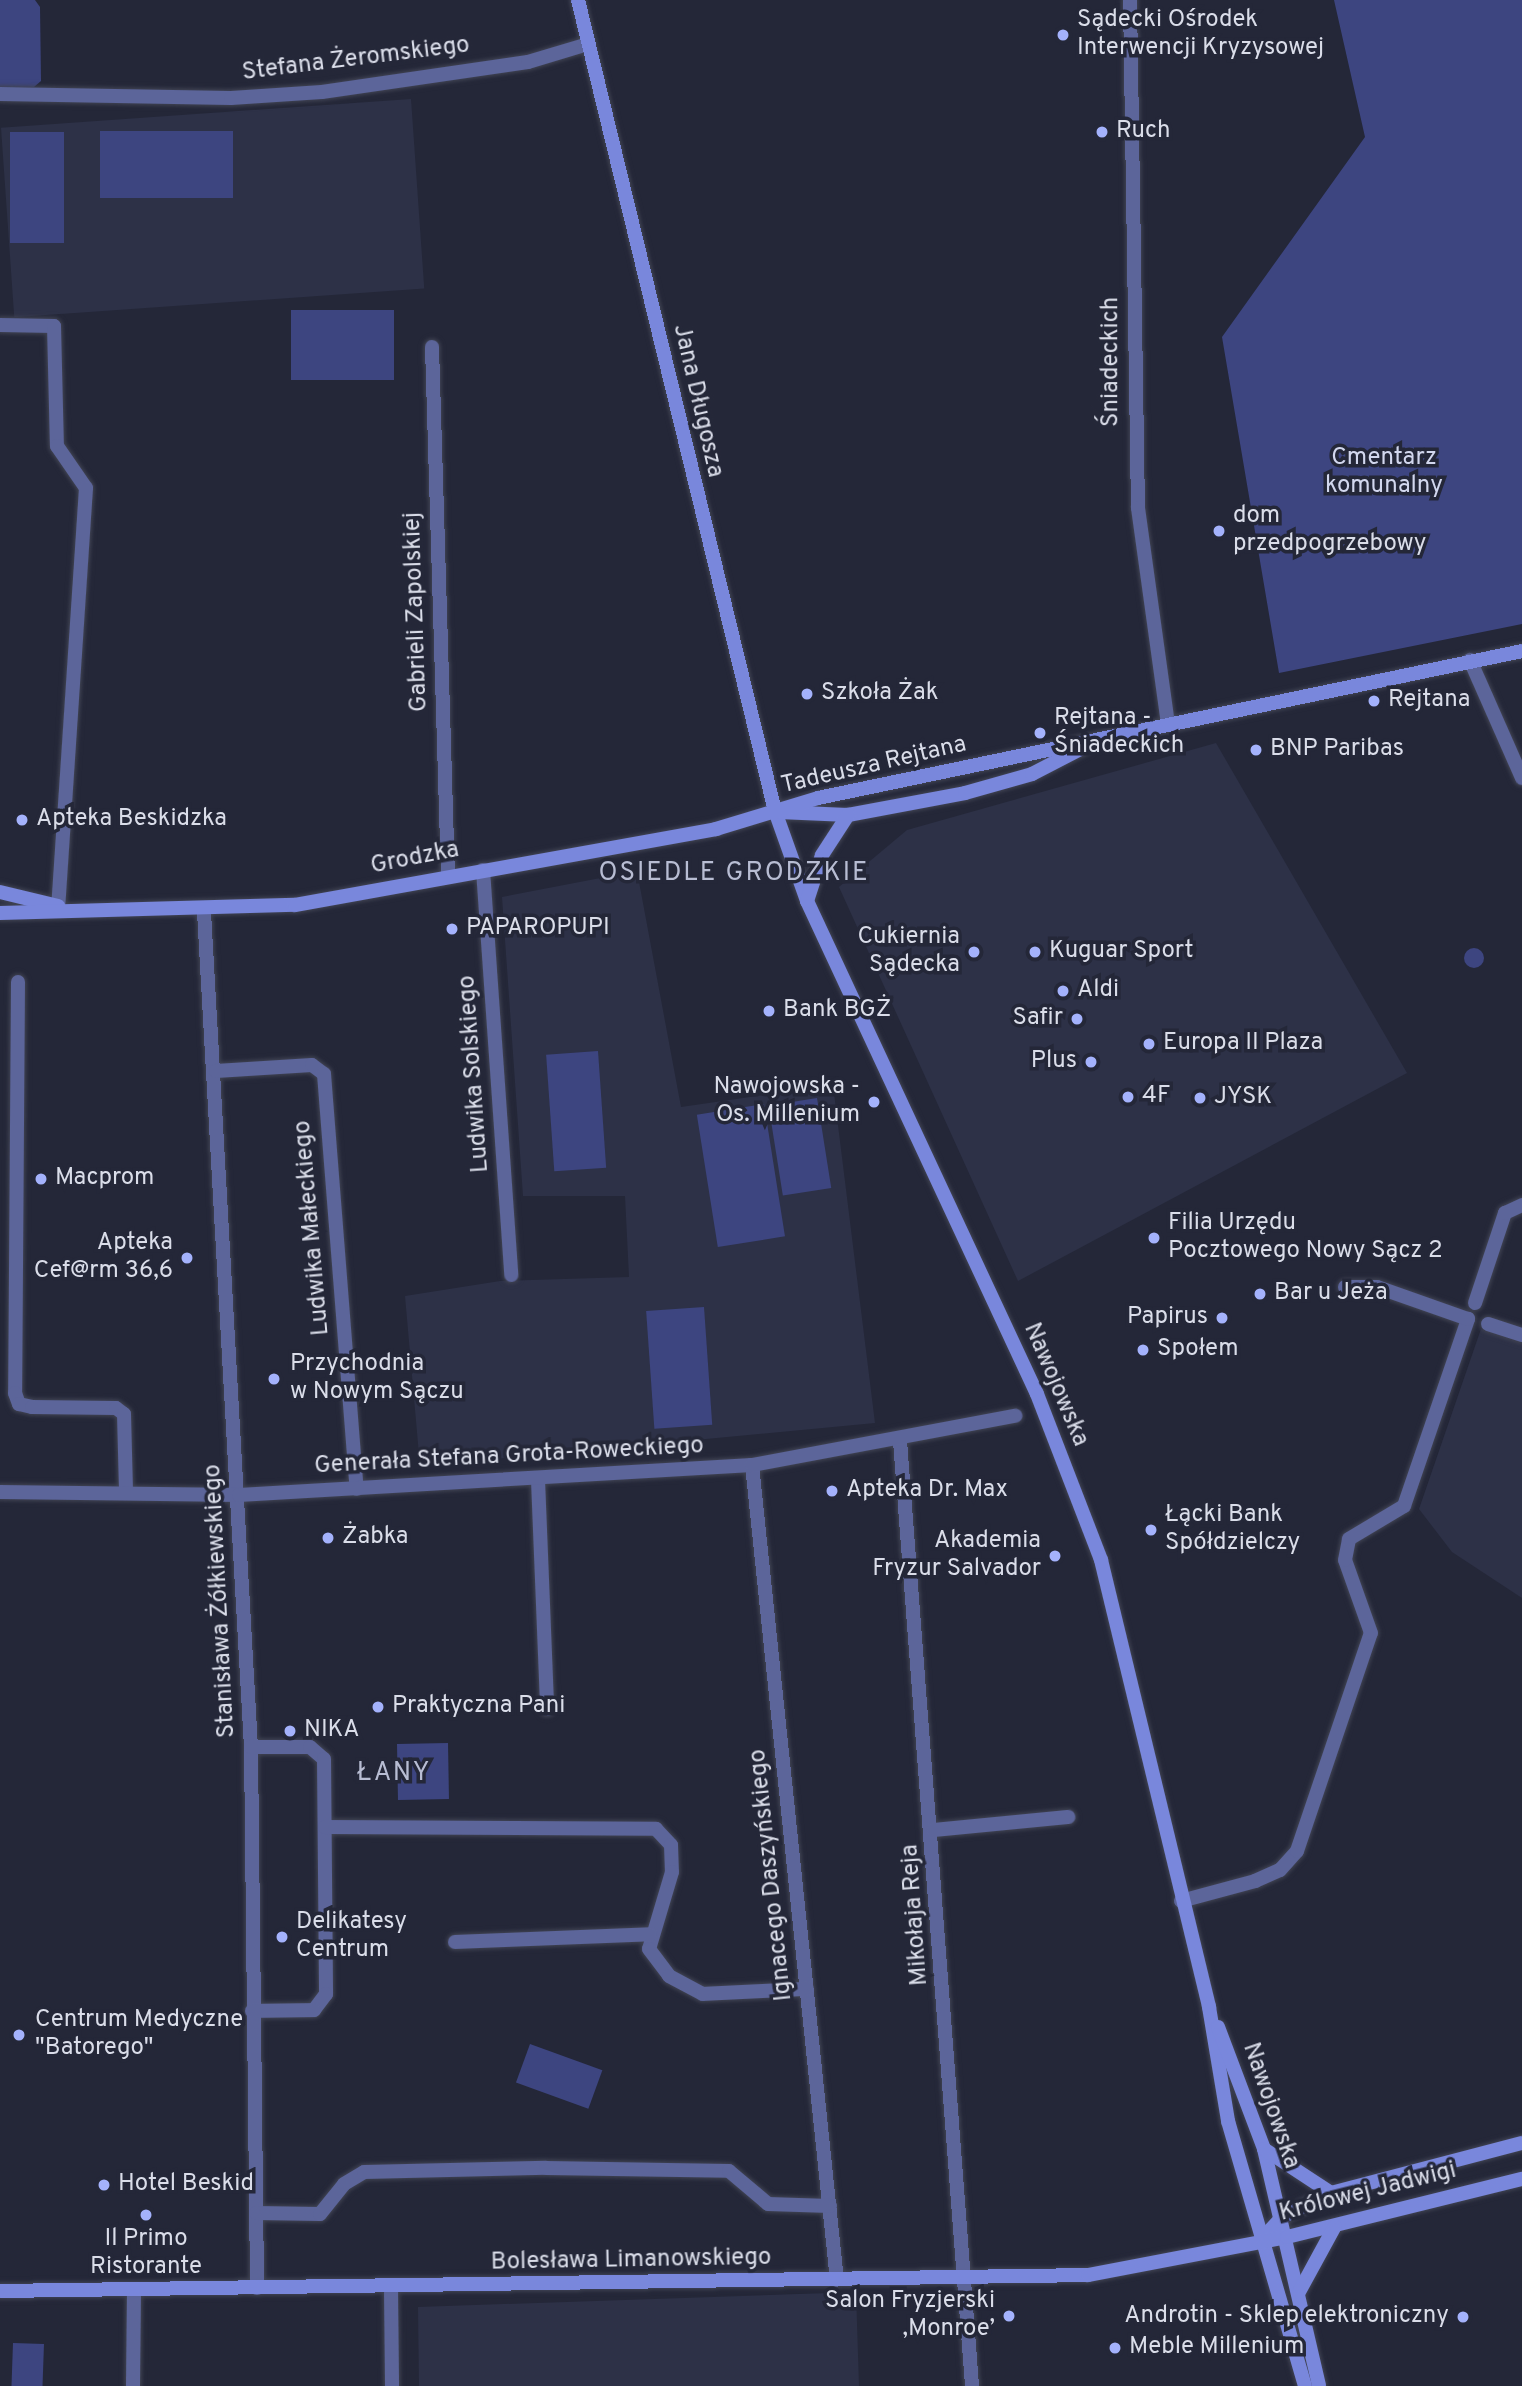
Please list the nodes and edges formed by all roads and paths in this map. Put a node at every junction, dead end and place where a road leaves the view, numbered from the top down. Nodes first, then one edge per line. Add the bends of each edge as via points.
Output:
1 (578, 0) edge
2 (1130, 0) edge
3 (588, 44) junction
4 (0, 94) edge
5 (0, 325) edge
6 (432, 347) dead end
7 (1522, 651) edge
8 (1470, 660) junction
9 (1168, 723) junction
10 (1103, 738) junction
11 (1522, 778) edge
12 (775, 811) junction
13 (848, 816) junction
14 (484, 870) junction
15 (448, 876) junction
16 (0, 892) edge
17 (807, 901) junction
18 (58, 906) junction
19 (204, 912) junction
20 (0, 913) edge
21 (18, 982) dead end
22 (216, 1071) junction
23 (1522, 1205) edge
24 (511, 1275) dead end
25 (1345, 1287) dead end
26 (1475, 1303) dead end
27 (1488, 1324) dead end
28 (1522, 1335) edge
29 (1015, 1416) dead end
30 (900, 1441) junction
31 (752, 1465) junction
32 (538, 1480) junction
33 (357, 1489) junction
34 (0, 1492) edge
35 (126, 1492) junction
36 (239, 1495) junction
37 (547, 1709) dead end
38 (251, 1747) junction
39 (1068, 1817) dead end
40 (325, 1827) junction
41 (933, 1830) junction
42 (1181, 1901) junction
43 (650, 1934) junction
44 (455, 1942) dead end
45 (807, 1989) junction
46 (1209, 2007) junction
47 (252, 2011) junction
48 (1522, 2143) edge
49 (1264, 2149) junction
50 (1522, 2179) edge
51 (1331, 2193) junction
52 (830, 2206) junction
53 (256, 2213) junction
54 (1282, 2217) junction
55 (1335, 2226) junction
56 (1287, 2237) junction
57 (1259, 2242) junction
58 (837, 2280) junction
59 (962, 2280) junction
60 (257, 2288) junction
61 (391, 2288) junction
62 (134, 2289) junction
63 (1299, 2292) junction
64 (2, 2293) edge
65 (134, 2386) edge
66 (393, 2386) edge
67 (972, 2386) edge
68 (1305, 2386) edge
69 (1319, 2386) edge

1 - 3 street, Jana Długosza
2 - 9 street, Śniadeckich via 1138,509
3 - 4 street, Stefana Żeromskiego via 528,62 322,92 231,98
3 - 12 street, Jana Długosza
5 - 18 street via 54,326 57,446 86,488
6 - 15 street, Gabrieli Zapolskiej
7 - 8 street, Tadeusza Rejtana
8 - 9 street, Tadeusza Rejtana
8 - 11 street
9 - 10 street, Tadeusza Rejtana
10 - 12 street, Tadeusza Rejtana
10 - 13 street, Tadeusza Rejtana via 1032,774
12 - 13 street, Tadeusza Rejtana
12 - 14 street, Grodzka via 716,829
12 - 17 street, Nawojowska
13 - 17 street via 822,855
14 - 15 street, Grodzka
14 - 24 street, Ludwika Solskiego
15 - 19 street, Grodzka via 295,905
16 - 18 street, Grodzka
17 - 42 street, Nawojowska via 1037,1394 1101,1560
18 - 19 street, Grodzka
18 - 20 street, Grodzka via 38,915
19 - 22 street, Stanisława Żółkiewskiego
21 - 35 street via 15,1393 19,1404 32,1407 116,1408 124,1414
22 - 33 street, Ludwika Małeckiego via 312,1065 324,1074
22 - 36 street, Stanisława Żółkiewskiego
23 - 26 street via 1505,1213
25 - 42 street via 1377,1287 1468,1319 1404,1506 1349,1539 1345,1560 1371,1633 1297,1851 1280,1870 1255,1881
27 - 28 street
29 - 30 street, Generała Stefana Grota-Roweckiego
30 - 31 street, Generała Stefana Grota-Roweckiego
30 - 41 street, Mikołaja Reja
31 - 32 street, Generała Stefana Grota-Roweckiego
31 - 45 street, Ignacego Daszyńskiego
32 - 33 street, Generała Stefana Grota-Roweckiego
32 - 37 street
33 - 36 street, Generała Stefana Grota-Roweckiego
34 - 35 street, Generała Stefana Grota-Roweckiego
35 - 36 street, Generała Stefana Grota-Roweckiego
36 - 38 street, Stanisława Żółkiewskiego
38 - 40 street via 310,1747 324,1759
38 - 47 street, Stanisława Żółkiewskiego
39 - 41 street
40 - 43 street via 656,1829 671,1844 672,1872 668,1900
40 - 47 street via 326,1994 314,2010
41 - 59 street, Mikołaja Reja
42 - 46 street, Nawojowska
43 - 44 street
43 - 45 street via 649,1949 685,1989
45 - 52 street, Ignacego Daszyńskiego
46 - 49 street, Nawojowska
46 - 57 street, Nawojowska
47 - 53 street, Stanisława Żółkiewskiego
48 - 51 street, Królowej Jadwigi
49 - 51 street
49 - 54 street, Nawojowska
50 - 55 street, Królowej Jadwigi
51 - 54 street, Królowej Jadwigi
52 - 53 street via 768,2204 729,2171 532,2168 364,2172 344,2184 320,2214
52 - 58 street, Ignacego Daszyńskiego
53 - 60 street, Stanisława Żółkiewskiego
54 - 56 street, Nawojowska
54 - 57 street, Królowej Jadwigi
55 - 56 street, Królowej Jadwigi
55 - 63 street
56 - 57 street, Królowej Jadwigi
56 - 63 street, Nawojowska
57 - 59 street, Bolesława Limanowskiego via 1088,2275
57 - 68 street, Nawojowska
58 - 59 street, Bolesława Limanowskiego
58 - 61 street, Bolesława Limanowskiego
59 - 67 street, Mikołaja Reja
60 - 61 street, Bolesława Limanowskiego
60 - 62 street, Bolesława Limanowskiego
61 - 66 street
62 - 64 street, Bolesława Limanowskiego
62 - 65 street
63 - 69 street, Nawojowska

